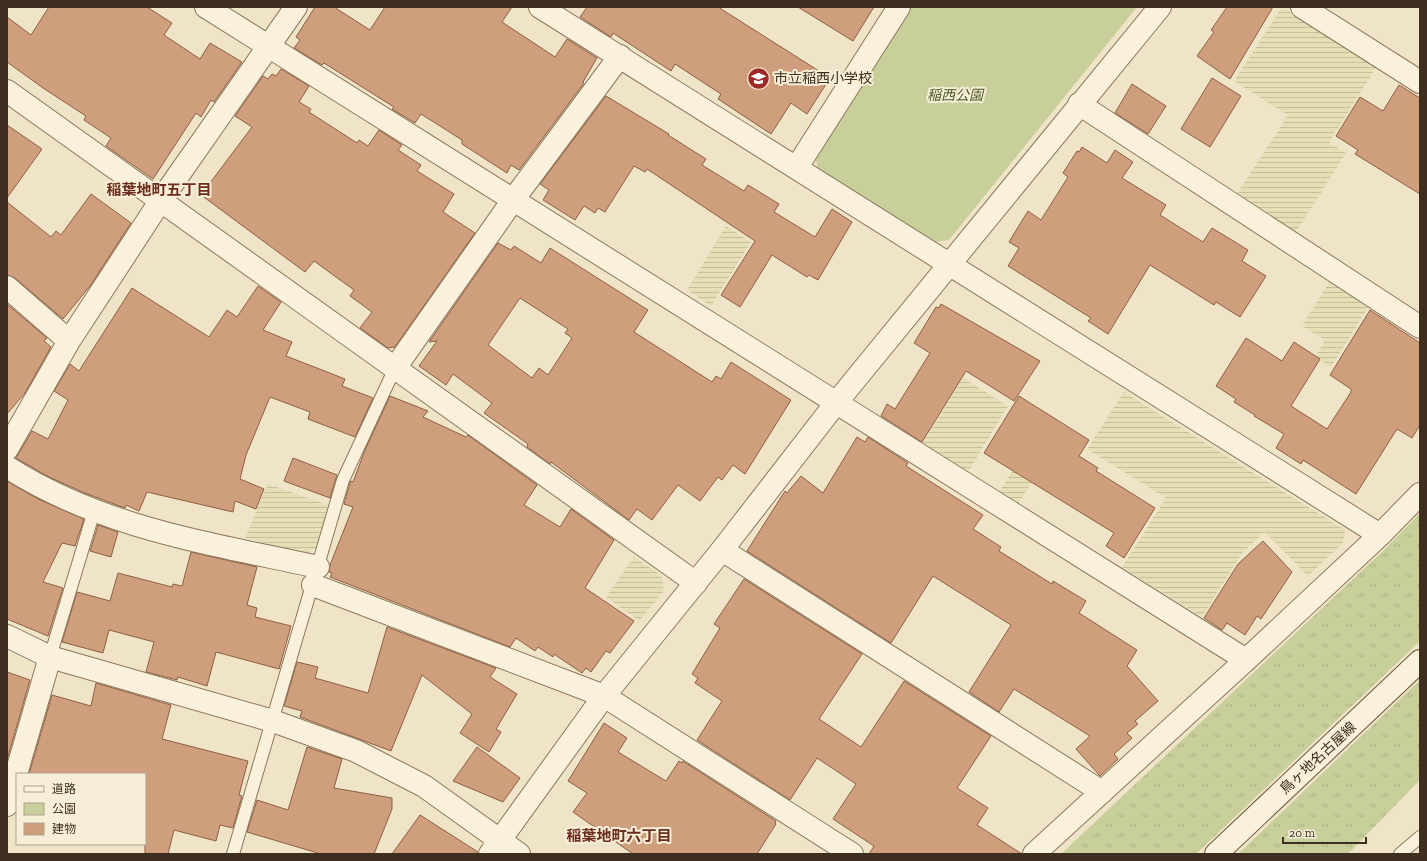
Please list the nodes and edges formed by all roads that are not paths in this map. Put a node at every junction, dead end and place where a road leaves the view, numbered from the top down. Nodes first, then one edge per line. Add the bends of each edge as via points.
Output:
1 (206, 7) edge
2 (296, 7) edge
3 (540, 7) edge
4 (899, 7) edge
5 (1160, 7) edge
6 (1302, 7) edge
7 (268, 46) junction
8 (620, 56) junction
9 (1420, 82) edge
10 (7, 91) edge
11 (1079, 104) junction
12 (797, 167) junction
13 (162, 200) junction
14 (513, 200) junction
15 (950, 263) junction
16 (7, 287) edge
17 (1420, 327) edge
18 (69, 341) junction
19 (396, 368) junction
20 (836, 403) junction
21 (7, 449) edge
22 (7, 467) edge
23 (1420, 494) edge
24 (94, 511) junction
25 (1380, 535) junction
26 (722, 550) junction
27 (315, 576) junction
28 (696, 583) junction
29 (7, 636) edge
30 (50, 657) junction
31 (1246, 660) junction
32 (1420, 661) edge
33 (604, 696) junction
34 (273, 721) junction
35 (16, 773) edge
36 (16, 774) edge
37 (1102, 792) junction
38 (7, 805) edge
39 (1420, 837) edge
40 (495, 847) edge
41 (233, 854) edge
42 (520, 854) edge
43 (852, 854) edge
44 (1034, 854) edge
45 (1216, 854) edge
46 (1400, 854) edge

1 - 7 street
2 - 7 street
3 - 8 street
4 - 12 street
5 - 11 street
6 - 9 street
7 - 13 street
7 - 14 street
8 - 12 street
8 - 14 street
10 - 13 street
11 - 15 street
11 - 17 street
12 - 15 street
13 - 18 street
13 - 19 street
14 - 19 street
14 - 20 street
15 - 20 street
15 - 25 street
16 - 18 street
18 - 21 street
19 - 27 lane via 343,480
19 - 28 street
20 - 26 street
20 - 31 street
22 - 24 street via 37,486
23 - 25 street
24 - 27 street via 149,530
24 - 30 lane
25 - 31 street
26 - 28 street
26 - 37 street
27 - 33 street
27 - 34 lane
28 - 33 street
29 - 30 street
30 - 34 street
30 - 35 street
31 - 37 street
32 - 45 street, 鳥ヶ地名古屋線
33 - 40 street
33 - 43 street
34 - 40 street via 356,751 424,786
34 - 41 lane
36 - 38 street
37 - 44 street
39 - 46 lane
40 - 42 street

